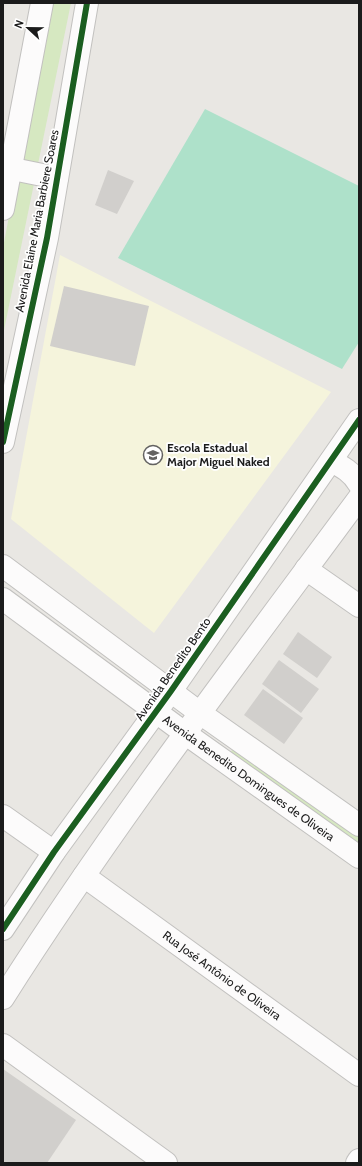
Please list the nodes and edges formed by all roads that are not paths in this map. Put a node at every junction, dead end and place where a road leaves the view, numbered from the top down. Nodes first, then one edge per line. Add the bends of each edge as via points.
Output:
1 (42, 3) edge
2 (87, 3) edge
3 (12, 116) edge
4 (6, 168) edge
5 (57, 178) junction
6 (3, 208) edge
7 (356, 431) edge
8 (3, 442) edge
9 (331, 461) junction
10 (359, 484) edge
11 (359, 498) edge
12 (3, 566) edge
13 (306, 569) junction
14 (3, 599) edge
15 (359, 606) edge
16 (171, 691) junction
17 (156, 711) junction
18 (200, 713) junction
19 (186, 734) junction
20 (3, 816) edge
21 (359, 825) edge
22 (54, 852) junction
23 (359, 857) edge
24 (84, 876) junction
25 (3, 929) edge
26 (11, 968) edge
27 (3, 998) edge
28 (3, 1045) edge
29 (359, 1075) edge
30 (359, 1160) edge
31 (166, 1163) edge
32 (357, 1163) edge

1 - 3 street
2 - 5 street, Avenida Elaine Maria Barbiere Soares
3 - 4 street
4 - 5 street
4 - 6 street
5 - 8 street, Avenida Elaine Maria Barbiere Soares via 47,238
7 - 9 street, Avenida Benedito Bento
9 - 10 street via 354,475
9 - 16 street, Avenida Benedito Bento
11 - 13 street
12 - 16 street, Avenida Benedito Domingues de Oliveira
13 - 15 street
13 - 18 street
14 - 17 street, Avenida Benedito Domingues de Oliveira
16 - 17 street, Avenida Benedito Bento
16 - 18 street, Avenida Benedito Domingues de Oliveira
17 - 19 street, Avenida Benedito Domingues de Oliveira
17 - 22 street, Avenida Benedito Bento
18 - 19 street
18 - 21 street, Avenida Benedito Domingues de Oliveira
19 - 23 street, Avenida Benedito Domingues de Oliveira
19 - 24 street
20 - 22 street
22 - 25 street, Avenida Benedito Bento
24 - 26 street
24 - 29 street, Rua José Antônio de Oliveira
26 - 27 street
28 - 31 street
30 - 32 street

